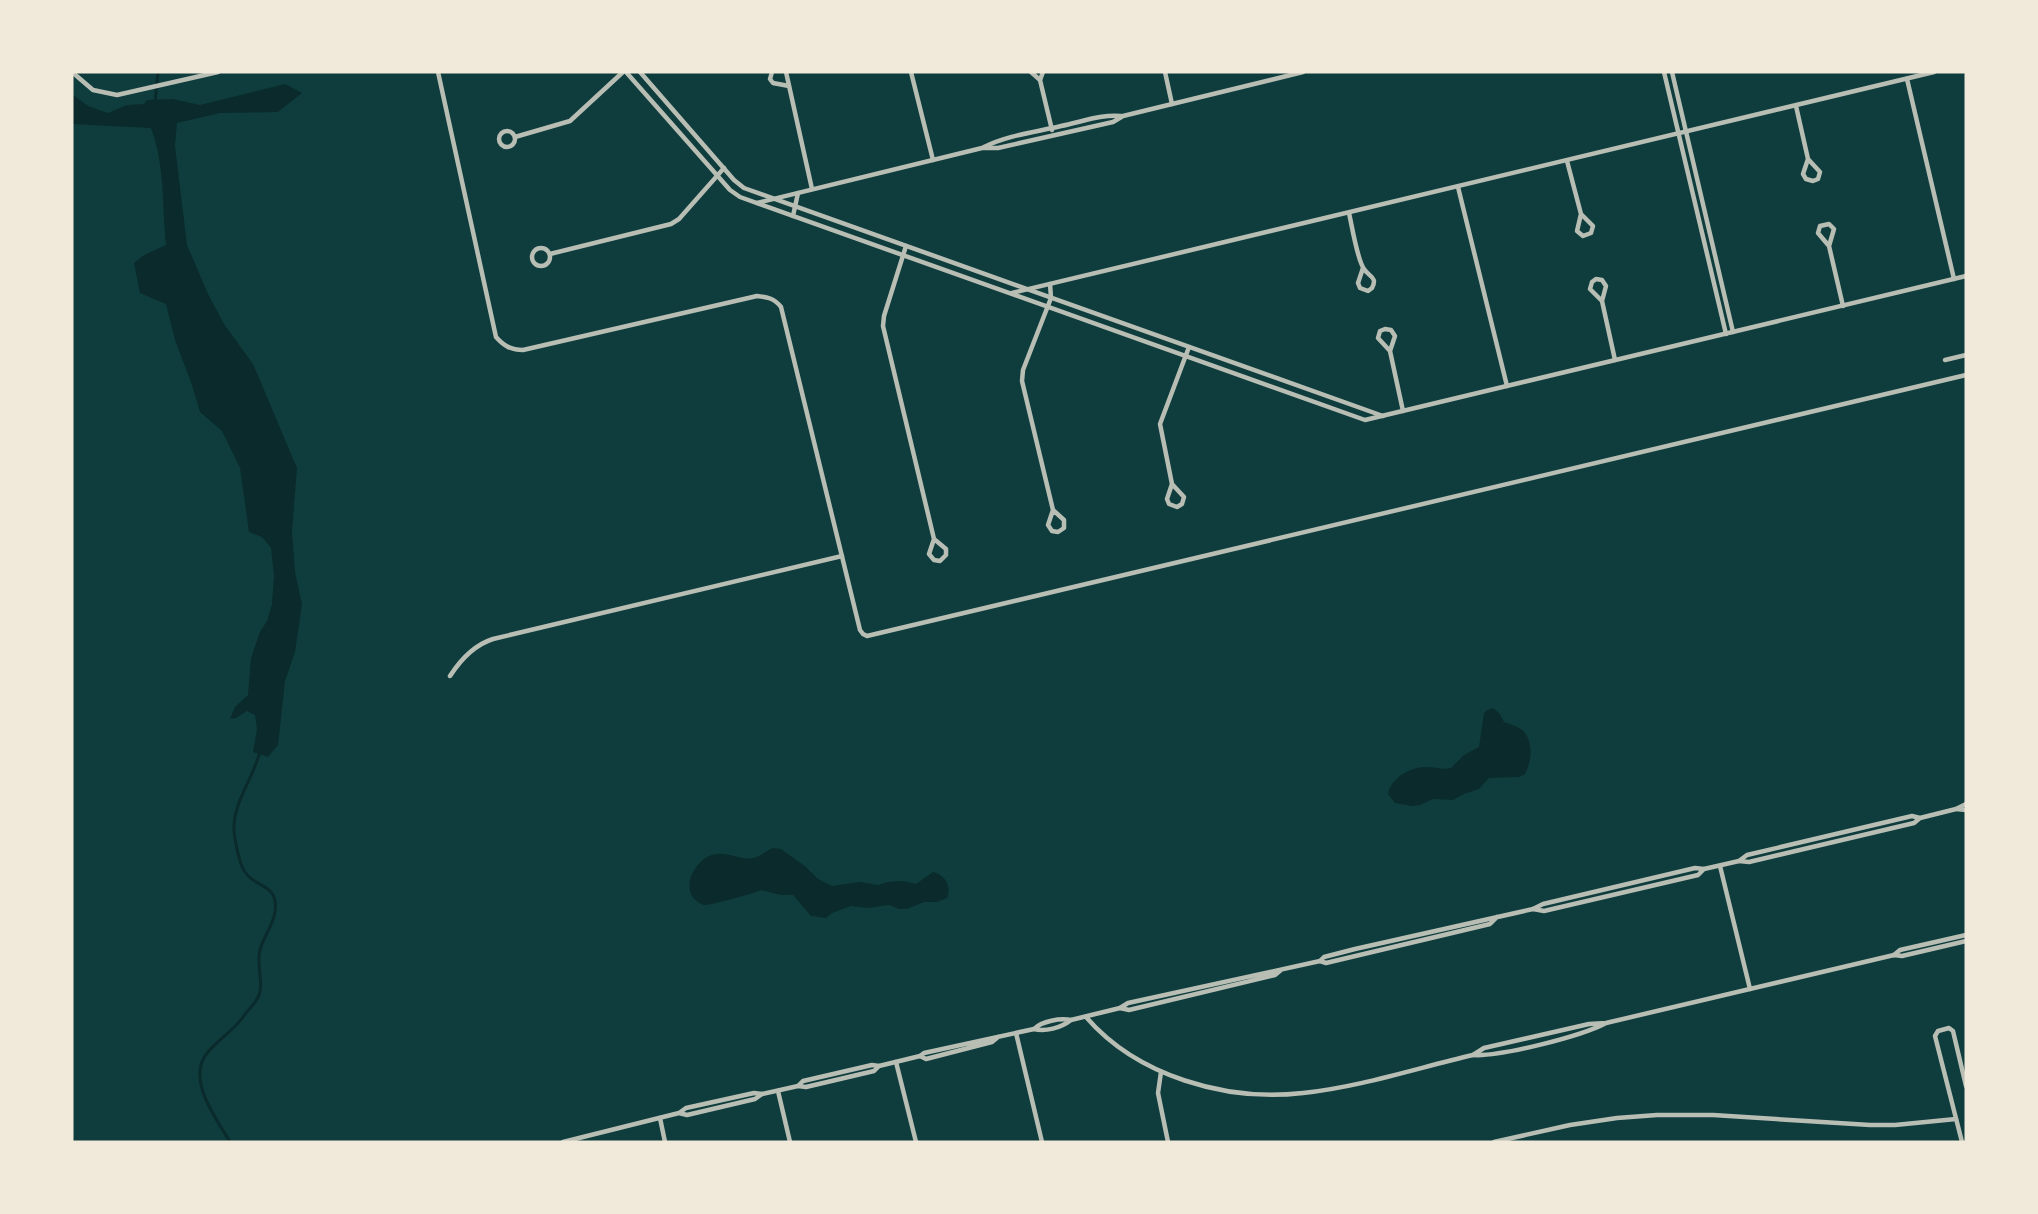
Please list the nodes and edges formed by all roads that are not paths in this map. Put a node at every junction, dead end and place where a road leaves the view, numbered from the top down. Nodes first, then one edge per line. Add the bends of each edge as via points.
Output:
1 (72, 72) edge
2 (218, 72) edge
3 (438, 72) edge
4 (624, 72) edge
5 (640, 72) edge
6 (772, 72) edge
7 (786, 72) edge
8 (912, 72) edge
9 (1031, 72) edge
10 (1043, 72) edge
11 (1165, 72) edge
12 (1303, 72) edge
13 (1664, 72) edge
14 (1672, 72) edge
15 (1934, 72) edge
16 (1906, 79) junction
17 (1040, 80) junction
18 (789, 86) junction
19 (1172, 104) junction
20 (1796, 106) junction
21 (1123, 116) junction
22 (1052, 128) junction
23 (1686, 133) junction
24 (1053, 135) junction
25 (1679, 135) junction
26 (515, 137) dead end
27 (982, 148) junction
28 (1808, 159) junction
29 (933, 160) junction
30 (1567, 160) junction
31 (724, 168) junction
32 (717, 175) junction
33 (1458, 187) junction
34 (812, 189) junction
35 (798, 193) junction
36 (774, 199) junction
37 (757, 203) junction
38 (796, 206) junction
39 (1349, 213) junction
40 (1581, 214) junction
41 (793, 216) junction
42 (839, 222) junction
43 (836, 231) junction
44 (906, 246) junction
45 (1830, 246) junction
46 (550, 254) dead end
47 (903, 255) junction
48 (1363, 268) junction
49 (1966, 276) edge
50 (1954, 279) junction
51 (1050, 284) junction
52 (1028, 289) junction
53 (1010, 293) junction
54 (1051, 298) junction
55 (1602, 301) junction
56 (1844, 306) junction
57 (1047, 307) junction
58 (1733, 332) junction
59 (1726, 334) junction
60 (1189, 347) junction
61 (1390, 351) junction
62 (1966, 355) edge
63 (1185, 356) junction
64 (1615, 360) junction
65 (1945, 360) dead end
66 (1966, 375) edge
67 (1507, 386) junction
68 (1403, 411) junction
69 (1383, 416) junction
70 (1172, 484) junction
71 (1053, 510) junction
72 (934, 539) junction
73 (842, 556) junction
74 (450, 676) dead end
75 (1966, 804) edge
76 (1956, 809) junction
77 (1966, 810) edge
78 (1720, 866) junction
79 (1704, 869) junction
80 (1621, 886) junction
81 (1623, 893) junction
82 (1533, 909) junction
83 (1497, 917) junction
84 (1966, 935) edge
85 (1955, 941) junction
86 (1966, 941) edge
87 (1386, 942) junction
88 (1388, 948) junction
89 (1320, 961) junction
90 (1750, 989) junction
91 (1086, 1017) junction
92 (1606, 1023) junction
93 (1016, 1032) junction
94 (1530, 1038) junction
95 (1532, 1045) junction
96 (1473, 1055) junction
97 (896, 1062) junction
98 (1161, 1072) junction
99 (1966, 1083) edge
100 (778, 1091) junction
101 (660, 1118) junction
102 (1956, 1119) junction
103 (563, 1142) edge
104 (665, 1142) edge
105 (790, 1142) edge
106 (916, 1142) edge
107 (1042, 1142) edge
108 (1168, 1142) edge
109 (1494, 1142) edge
110 (1962, 1142) edge

1 - 2 street via 86,86 117,95
3 - 73 street via 496,337 508,348 524,350 757,296 771,298 781,307
4 - 26 street via 570,121
4 - 32 street
5 - 31 street
6 - 18 street via 773,83
7 - 18 street
8 - 29 street
9 - 17 street
10 - 17 street
11 - 19 street
12 - 19 street
13 - 25 street
14 - 23 street
15 - 16 street
16 - 20 street
16 - 50 street
17 - 22 street
18 - 34 street
19 - 21 street
20 - 23 street
20 - 28 street
21 - 22 street
21 - 24 street via 1113,122
22 - 24 street
22 - 27 street
23 - 25 street
23 - 58 street
24 - 27 street
25 - 30 street
25 - 59 street
27 - 29 street
28 - 28 street via 1803,174 1813,182 1820,172
29 - 34 street
30 - 33 street
30 - 40 street
31 - 32 street
31 - 36 street via 744,188
32 - 37 street via 735,194
32 - 46 street via 671,224
33 - 39 street
33 - 67 street
34 - 35 street
35 - 36 street
35 - 38 street
36 - 37 street
36 - 38 street
37 - 41 street
38 - 41 street
38 - 42 street
39 - 48 street
39 - 51 street
40 - 40 street via 1577,229 1587,236 1593,226
41 - 43 street
42 - 43 street
42 - 44 street
43 - 47 street
44 - 47 street
44 - 52 street
45 - 45 street via 1834,229 1825,224 1818,234
45 - 56 street
47 - 53 street
47 - 72 street via 883,326
48 - 48 street via 1358,283 1368,291 1374,281
49 - 50 street
50 - 56 street
51 - 52 street
51 - 54 street
52 - 53 street
52 - 54 street
53 - 57 street
54 - 57 street
54 - 60 street
55 - 55 street via 1606,286 1596,279 1590,289
55 - 64 street
56 - 58 street
57 - 63 street
57 - 71 street via 1022,381
58 - 59 street
59 - 64 street
60 - 63 street
60 - 69 street
61 - 61 street via 1395,336 1385,328 1378,338
61 - 68 street
62 - 65 street
63 - 69 street via 1365,420
63 - 70 street via 1160,424
64 - 67 street
66 - 73 street via 874,636 860,630
67 - 68 street
68 - 69 street
70 - 70 street via 1167,499 1177,507 1184,497
71 - 71 street via 1049,527 1058,532 1064,528 1064,520
72 - 72 street via 929,554 938,561 946,551
73 - 74 street via 484,642 471,650
75 - 76 street
76 - 77 street
76 - 78 street via 1747,855
78 - 79 street
78 - 90 street
79 - 80 street
79 - 81 street via 1698,875
80 - 81 street
80 - 82 street
81 - 82 street via 1544,911
82 - 83 street
83 - 87 street
83 - 88 street via 1490,924
84 - 85 street
85 - 86 street
85 - 90 street
87 - 88 street
87 - 89 street
88 - 89 street via 1326,963
89 - 91 street via 1129,1010 1120,1008
90 - 92 street
91 - 93 street
91 - 98 street via 1111,1042
92 - 94 street
92 - 95 street via 1591,1031
93 - 97 street
93 - 107 street
94 - 95 street
94 - 96 street via 1484,1048
95 - 96 street via 1487,1056
96 - 98 street via 1301,1094 1229,1091
97 - 100 street via 803,1081
97 - 106 street
98 - 108 street via 1158,1093
99 - 102 street via 1953,1032 1948,1028 1938,1031 1935,1036
100 - 101 street via 687,1115
100 - 105 street
101 - 103 street
101 - 104 street
102 - 109 street via 1878,1125 1666,1115 1570,1125
102 - 110 street

